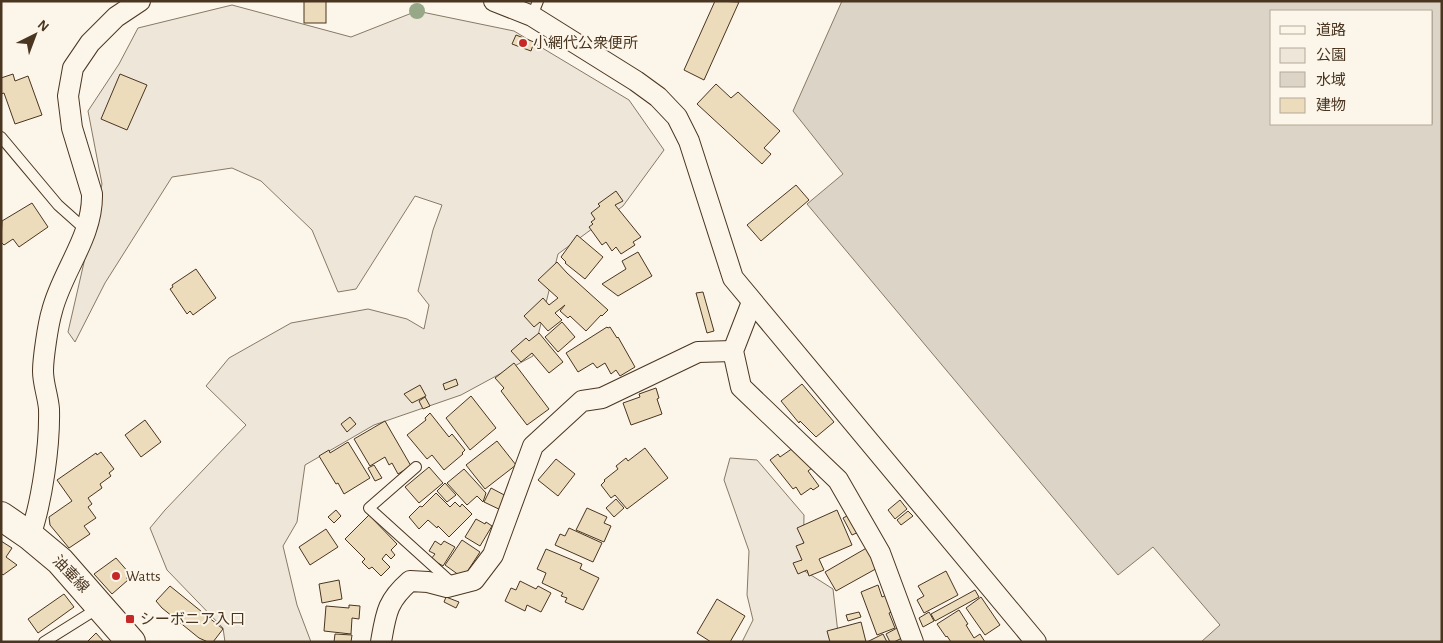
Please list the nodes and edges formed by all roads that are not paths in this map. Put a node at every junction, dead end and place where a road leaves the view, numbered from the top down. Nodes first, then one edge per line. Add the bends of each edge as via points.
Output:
1 (140, 1) edge
2 (504, 3) edge
3 (535, 9) edge
4 (1, 137) edge
5 (86, 230) junction
6 (752, 302) junction
7 (733, 351) junction
8 (416, 466) dead end
9 (1, 516) edge
10 (30, 536) junction
11 (454, 585) junction
12 (101, 606) junction
13 (1034, 641) edge
14 (44, 642) edge
15 (131, 642) edge
16 (381, 642) edge
17 (913, 642) edge

1 - 5 street via 116,18 73,68 68,96 72,128 92,194
2 - 3 street
3 - 6 street via 658,97 677,117 689,141 733,278
4 - 5 lane via 58,205
5 - 10 street via 52,311 43,371 49,409 46,452 37,517
6 - 7 street
6 - 13 street
7 - 11 street via 698,352 602,398 582,401 533,446 493,555 474,580
7 - 17 street via 741,387 838,480 880,554
8 - 11 lane via 369,508
9 - 10 main road, 油壷線
10 - 12 main road, 油壷線 via 60,561
11 - 16 street via 447,587 410,581 398,592 386,613
12 - 14 lane
12 - 15 main road, 油壷線

